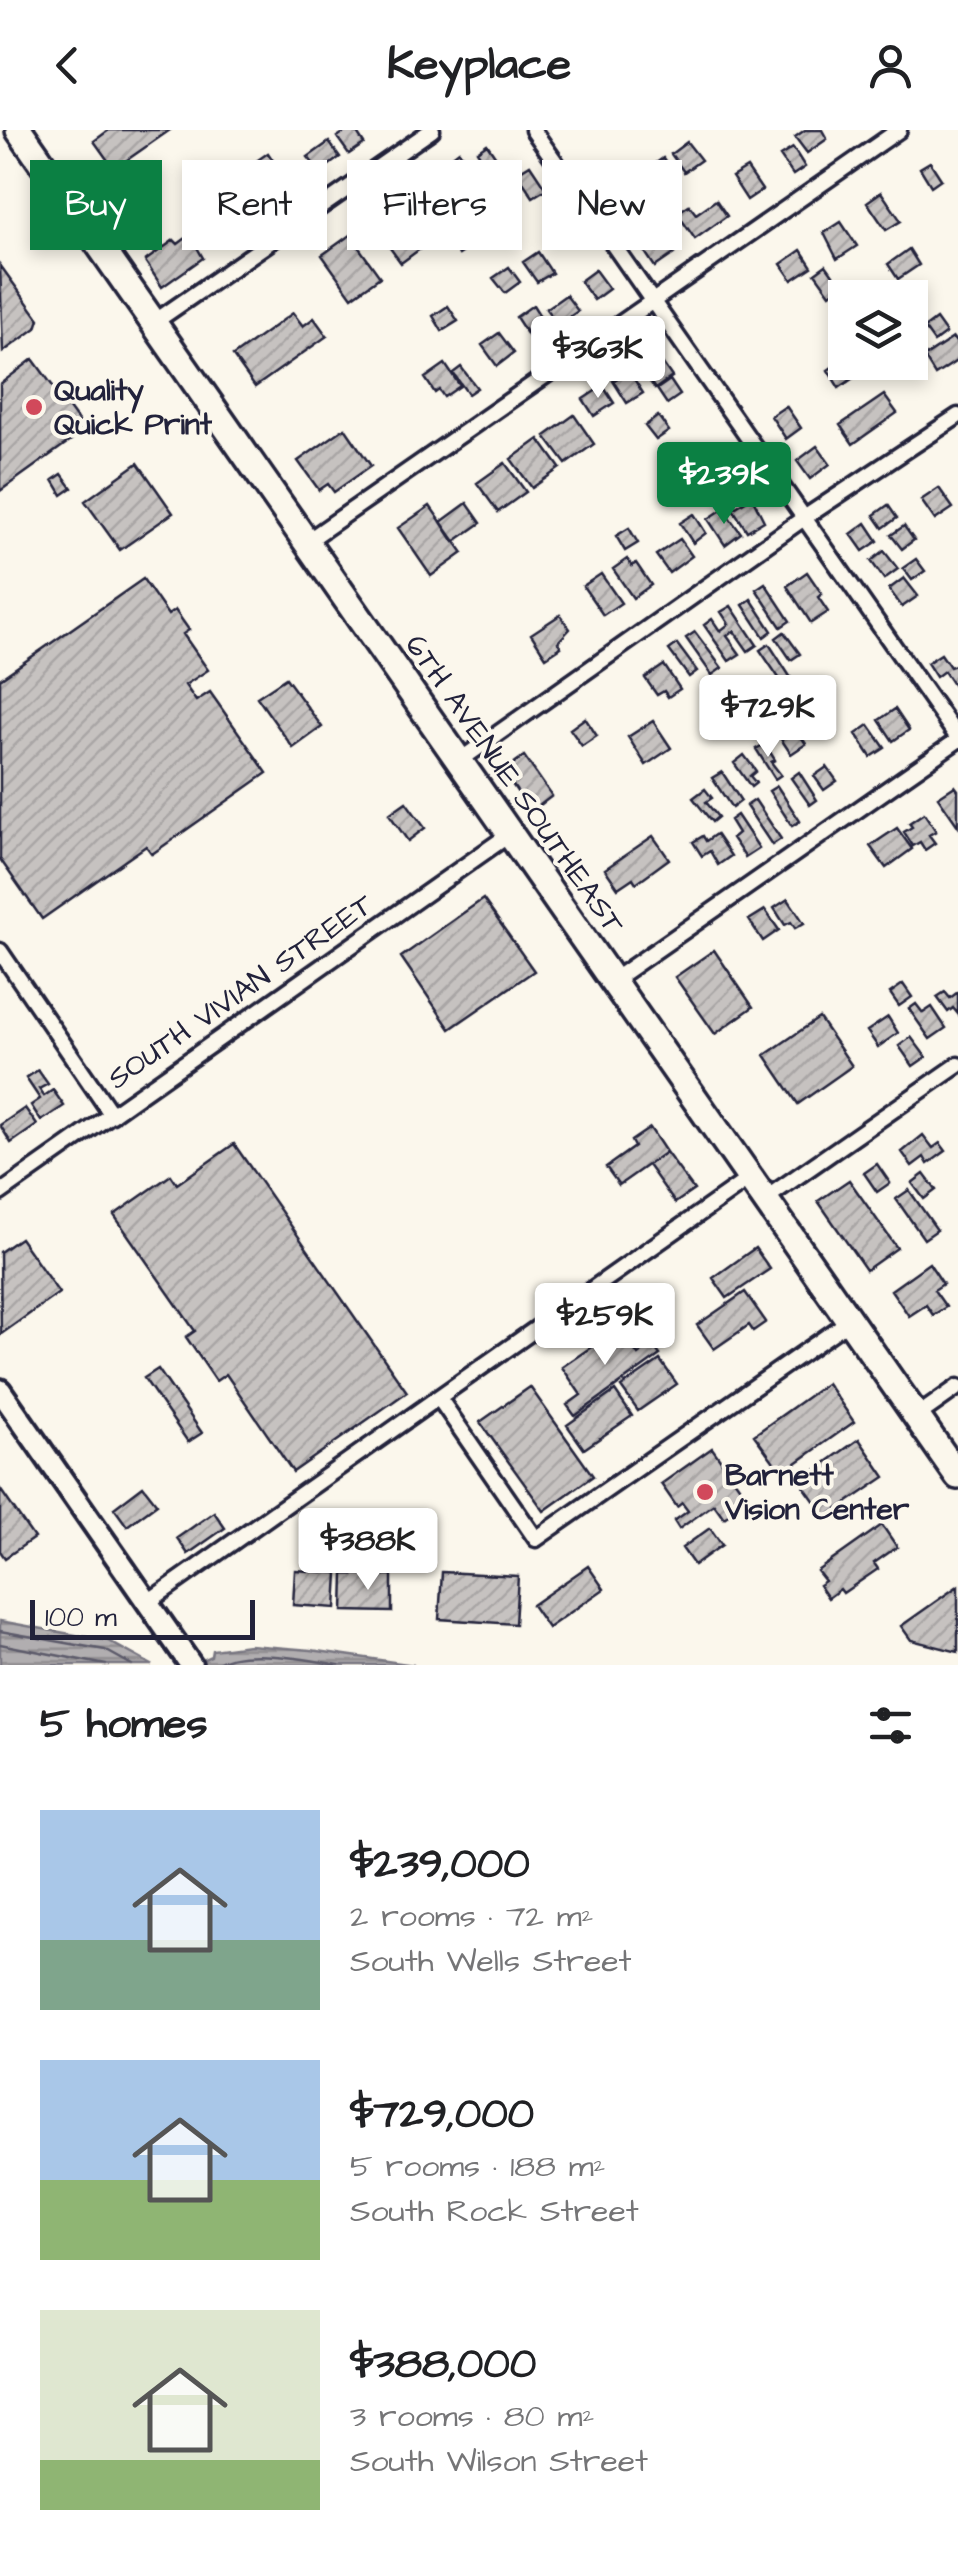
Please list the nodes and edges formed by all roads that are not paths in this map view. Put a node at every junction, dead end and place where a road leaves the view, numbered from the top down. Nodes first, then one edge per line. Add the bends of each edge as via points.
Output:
1 (18, 130) edge
2 (432, 130) edge
3 (533, 130) edge
4 (899, 130) edge
5 (652, 300) junction
6 (154, 323) junction
7 (958, 416) edge
8 (804, 518) junction
9 (306, 542) junction
10 (958, 739) edge
11 (459, 761) junction
12 (510, 834) junction
13 (0, 951) edge
14 (612, 981) junction
15 (958, 1065) edge
16 (112, 1115) junction
17 (757, 1188) junction
18 (0, 1193) edge
19 (850, 1321) junction
20 (958, 1388) edge
21 (0, 1390) edge
22 (439, 1398) junction
23 (917, 1416) junction
24 (958, 1476) edge
25 (148, 1602) junction
26 (189, 1662) edge

1 - 6 highway, 6TH AVENUE SOUTHEAST
2 - 6 street
3 - 5 street
4 - 5 street
5 - 8 street
5 - 9 street
6 - 9 highway, 6TH AVENUE SOUTHEAST
7 - 8 street
8 - 10 street
8 - 11 street
9 - 11 highway, 6TH AVENUE SOUTHEAST
10 - 14 street
11 - 12 highway, 6TH AVENUE SOUTHEAST
12 - 14 highway, 6TH AVENUE SOUTHEAST
12 - 16 street, SOUTH VIVIAN STREET
13 - 16 street
14 - 17 highway, 6TH AVENUE SOUTHEAST
15 - 17 street
16 - 18 street, SOUTH VIVIAN STREET
17 - 19 highway, 6TH AVENUE SOUTHEAST
17 - 22 street
19 - 22 street via 536,1539
19 - 23 highway, 6TH AVENUE SOUTHEAST
20 - 23 street
21 - 25 street
22 - 25 street
23 - 24 highway, 6TH AVENUE SOUTHEAST
25 - 26 street

